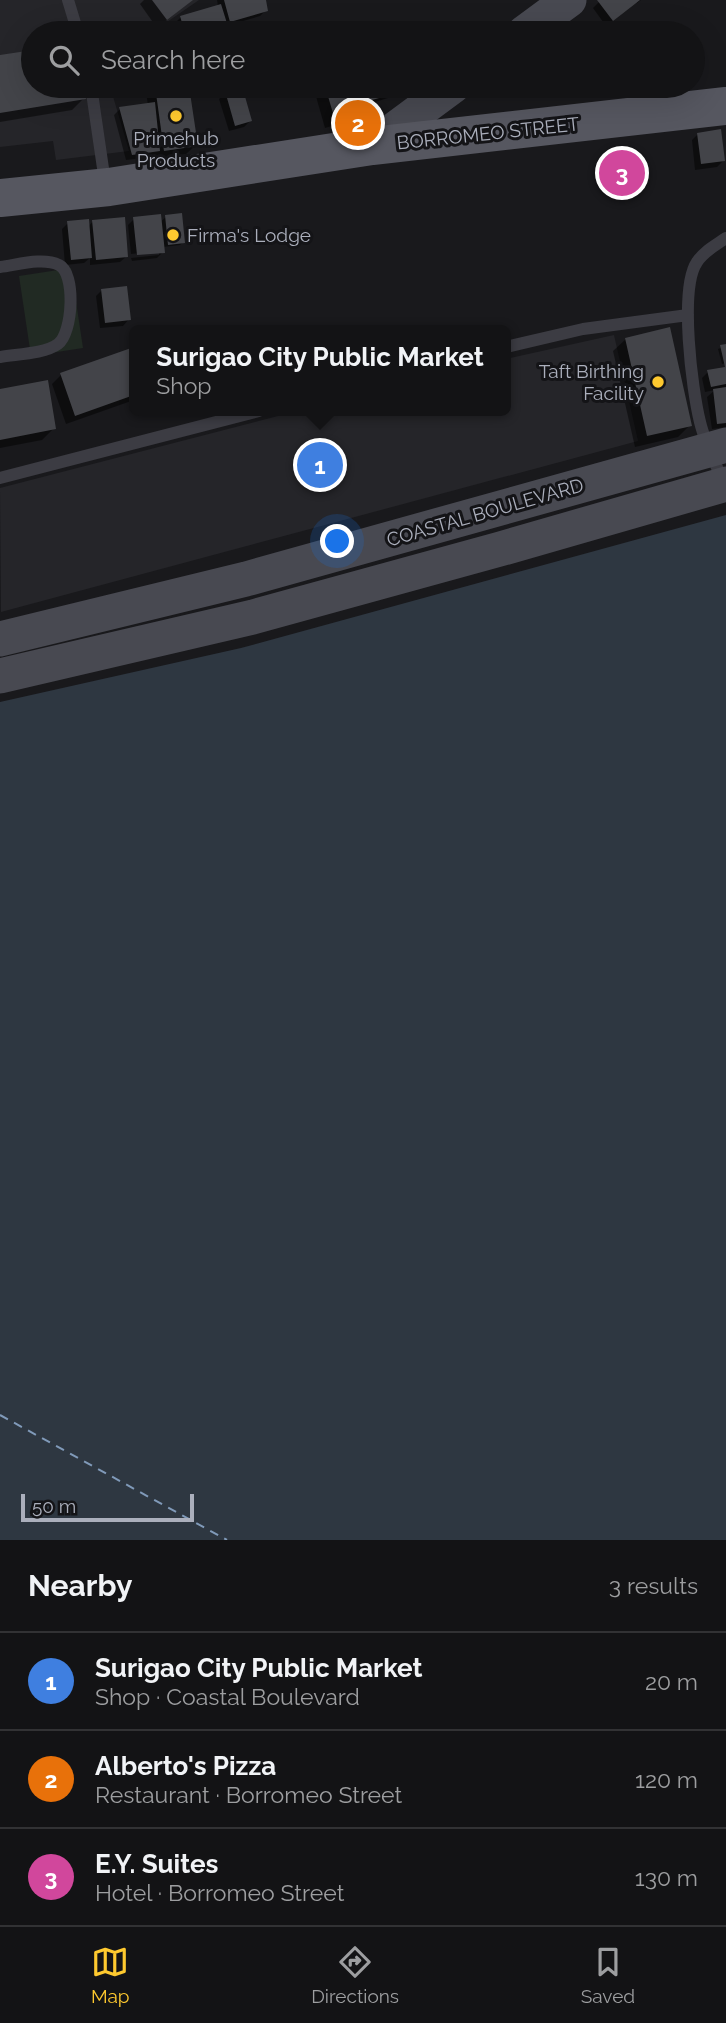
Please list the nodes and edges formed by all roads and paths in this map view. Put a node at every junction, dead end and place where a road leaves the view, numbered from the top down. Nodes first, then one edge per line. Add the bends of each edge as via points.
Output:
1 (68, 0) edge
2 (569, 0) edge
3 (74, 21) edge
4 (540, 21) edge
5 (93, 98) edge
6 (437, 98) edge
7 (726, 106) edge
8 (372, 146) junction
9 (105, 187) junction
10 (0, 198) edge
11 (726, 238) edge
12 (0, 267) edge
13 (688, 315) junction
14 (511, 346) edge
15 (0, 357) edge
16 (240, 416) edge
17 (717, 447) edge
18 (0, 478) edge
19 (725, 484) edge
20 (487, 512) junction
21 (500, 549) junction
22 (246, 579) junction
23 (253, 617) junction
24 (0, 639) edge
25 (0, 676) edge

1 - 3 lane
2 - 4 street
5 - 9 lane
6 - 8 street
7 - 8 main road, BORROMEO STREET
8 - 9 main road, BORROMEO STREET
9 - 10 main road, BORROMEO STREET
11 - 13 lane via 696,262 688,284
12 - 15 lane via 60,265 69,277 70,323 61,342 51,348
13 - 14 lane via 583,329
13 - 17 lane via 696,402
16 - 18 lane
17 - 19 lane
17 - 20 street, COASTAL BOULEVARD
19 - 21 street, COASTAL BOULEVARD
20 - 21 street
20 - 22 street, COASTAL BOULEVARD
21 - 23 street, COASTAL BOULEVARD
22 - 23 street
22 - 24 street, COASTAL BOULEVARD
23 - 25 street, COASTAL BOULEVARD

